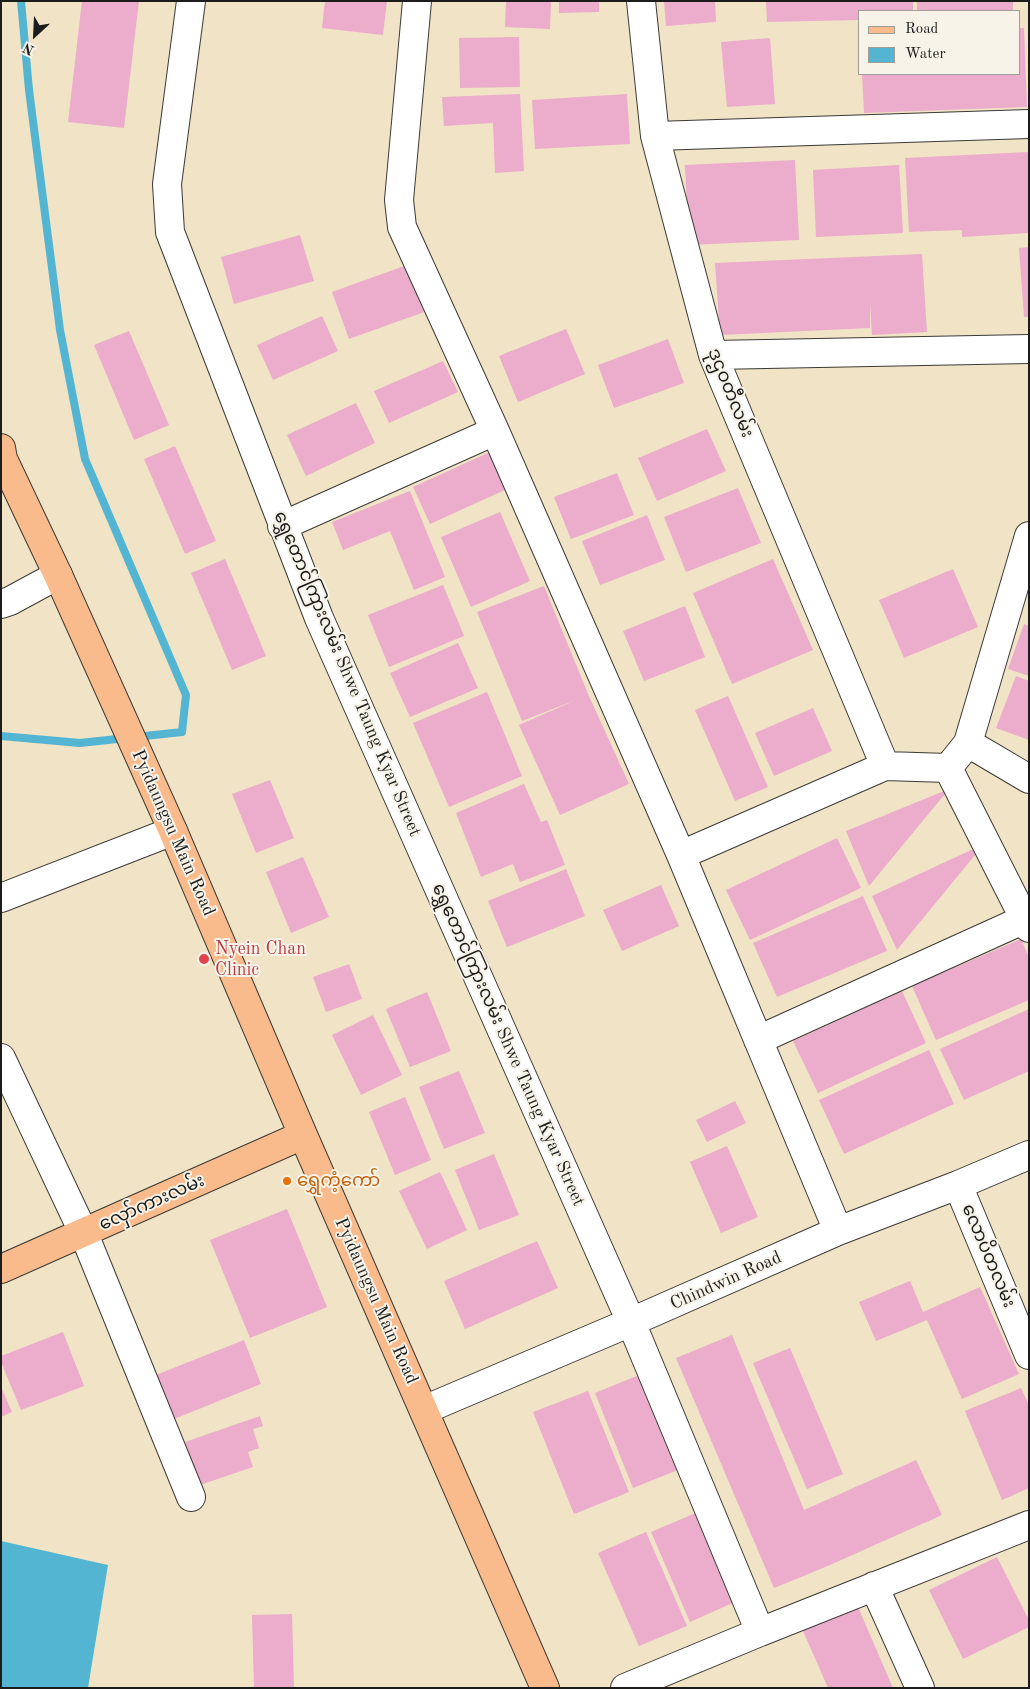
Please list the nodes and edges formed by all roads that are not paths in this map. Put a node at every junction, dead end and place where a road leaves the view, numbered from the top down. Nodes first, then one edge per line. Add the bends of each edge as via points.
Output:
1 (190, 1) edge
2 (417, 1) edge
3 (641, 1) edge
4 (1029, 124) edge
5 (655, 136) junction
6 (1029, 349) edge
7 (713, 355) junction
8 (496, 431) junction
9 (2, 455) edge
10 (282, 526) junction
11 (1029, 536) edge
12 (58, 575) junction
13 (1, 604) edge
14 (968, 744) junction
15 (885, 766) junction
16 (948, 768) junction
17 (1029, 779) edge
18 (173, 831) junction
19 (681, 854) junction
20 (1, 898) edge
21 (1027, 924) edge
22 (758, 1040) junction
23 (1, 1058) edge
24 (303, 1134) junction
25 (1029, 1155) edge
26 (958, 1185) junction
27 (838, 1231) junction
28 (84, 1234) junction
29 (1, 1269) edge
30 (631, 1322) junction
31 (1029, 1355) edge
32 (424, 1410) junction
33 (191, 1497) dead end
34 (1029, 1525) edge
35 (874, 1586) junction
36 (760, 1632) junction
37 (545, 1688) edge
38 (625, 1688) edge
39 (920, 1688) edge

1 - 10 street, ရွှေတောင်ကြားလမ်း Shwe Taung Kyar Street via 166,184 170,232
2 - 8 street via 399,200 402,227
3 - 5 street, ဒုဌဝတီလမ်း
4 - 5 street
5 - 7 street, ဒုဌဝတီလမ်း
6 - 7 street
7 - 15 street, ဒုဌဝတီလမ်း
8 - 10 street
8 - 19 street
9 - 12 main road, Pyidaungsu Main Road
10 - 30 street, ရွှေတောင်ကြားလမ်း Shwe Taung Kyar Street via 319,618
11 - 14 street
12 - 13 street
12 - 18 main road, Pyidaungsu Main Road
14 - 16 street
14 - 17 street
15 - 16 street
15 - 19 street
16 - 21 street
18 - 20 street
18 - 24 main road, Pyidaungsu Main Road
19 - 22 street
21 - 22 street
22 - 27 street
23 - 28 street
24 - 28 main road, လှော်ကားလမ်း
24 - 32 main road, Pyidaungsu Main Road
25 - 26 street, Chindwin Road
26 - 27 street, Chindwin Road
26 - 31 street, လောပိတလမ်း
27 - 30 street, Chindwin Road
28 - 29 main road, လှော်ကားလမ်း
28 - 33 street
30 - 32 street, Chindwin Road
30 - 36 street, ရွှေတောင်ကြားလမ်း Shwe Taung Kyar Street
32 - 37 main road, Pyidaungsu Main Road
34 - 35 street
35 - 36 street
35 - 39 street
36 - 38 street

